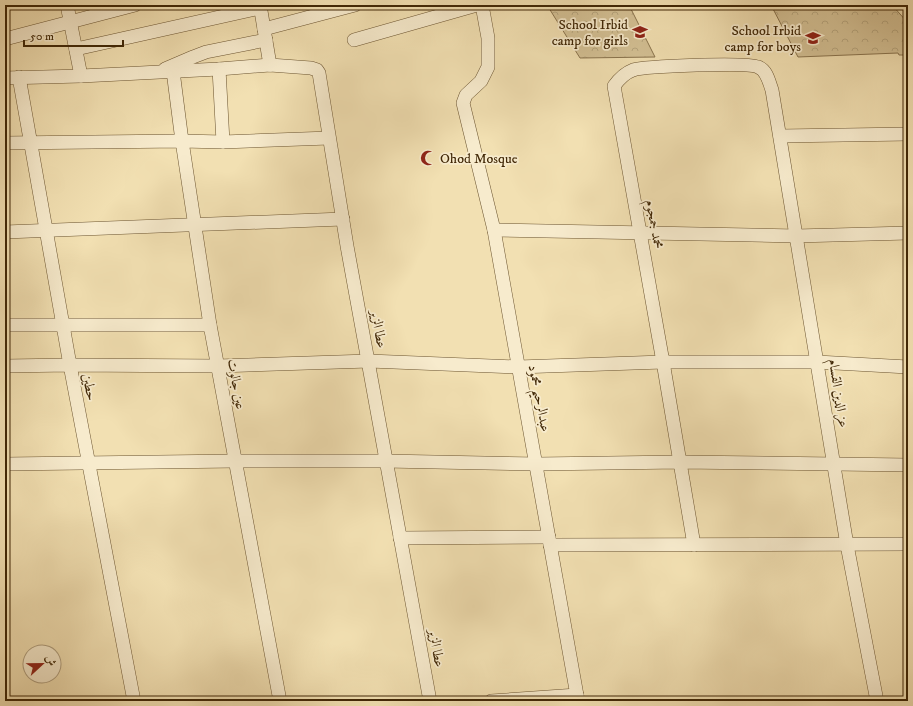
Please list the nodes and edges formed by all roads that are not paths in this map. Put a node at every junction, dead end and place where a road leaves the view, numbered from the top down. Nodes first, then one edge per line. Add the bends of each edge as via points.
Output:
1 (67, 5) edge
2 (135, 5) edge
3 (355, 5) edge
4 (477, 5) edge
5 (482, 5) edge
6 (260, 6) edge
7 (71, 22) junction
8 (265, 35) junction
9 (5, 39) edge
10 (354, 40) dead end
11 (76, 49) junction
12 (270, 64) junction
13 (219, 69) junction
14 (173, 71) junction
15 (160, 72) junction
16 (81, 76) junction
17 (19, 77) junction
18 (5, 78) edge
19 (772, 90) joint
20 (908, 134) edge
21 (780, 136) junction
22 (329, 138) junction
23 (182, 141) junction
24 (223, 142) junction
25 (5, 143) edge
26 (31, 143) junction
27 (342, 220) junction
28 (194, 224) junction
29 (494, 230) junction
30 (46, 231) junction
31 (5, 232) edge
32 (908, 233) edge
33 (640, 234) junction
34 (796, 236) junction
35 (210, 324) junction
36 (5, 325) edge
37 (63, 326) junction
38 (369, 361) junction
39 (663, 362) junction
40 (817, 362) junction
41 (70, 365) junction
42 (5, 366) edge
43 (218, 366) junction
44 (908, 366) edge
45 (518, 367) junction
46 (235, 460) junction
47 (385, 461) junction
48 (680, 462) junction
49 (89, 463) junction
50 (5, 464) edge
51 (537, 464) junction
52 (834, 464) junction
53 (908, 466) edge
54 (400, 538) junction
55 (549, 541) junction
56 (908, 544) edge
57 (694, 545) junction
58 (847, 545) junction
59 (578, 698) edge
60 (134, 701) edge
61 (280, 701) edge
62 (430, 701) edge
63 (491, 701) edge
64 (877, 701) edge

1 - 7 street
2 - 7 street
3 - 8 street
4 - 10 street
5 - 29 street, عبدالرحيم محمود via 488,38 488,67 481,81 466,95 463,103
6 - 8 street
6 - 11 street via 171,29
7 - 9 street
7 - 11 street
8 - 12 street
8 - 15 street via 193,56
11 - 16 street
12 - 13 street
12 - 22 street, عطا الزير via 317,70
13 - 14 street
13 - 24 street
14 - 15 street
14 - 23 street, عين جالوت
15 - 16 street
16 - 17 street
17 - 18 street
17 - 26 street, حطين
19 - 21 street, عز الدين القسام
19 - 33 street, محمد جمجوم via 767,75 760,67 749,64 641,69 624,75 619,80 614,86
20 - 21 street
21 - 34 street, عز الدين القسام
22 - 24 street
22 - 27 street, عطا الزير
23 - 24 street
23 - 26 street
23 - 28 street, عين جالوت
25 - 26 street
26 - 30 street, حطين
27 - 28 street
27 - 38 street, عطا الزير
28 - 30 street
28 - 35 street, عين جالوت
29 - 33 street
29 - 45 street, عبدالرحيم محمود
30 - 31 street
30 - 37 street, حطين
32 - 34 street
33 - 34 street
33 - 39 street, محمد جمجوم
34 - 40 street, عز الدين القسام
35 - 37 street
35 - 43 street, عين جالوت
36 - 37 street
37 - 41 street, حطين
38 - 43 street
38 - 45 street
38 - 47 street, عطا الزير
39 - 40 street
39 - 45 street
39 - 48 street, محمد جمجوم
40 - 44 street
40 - 52 street, عز الدين القسام
41 - 42 street
41 - 43 street
41 - 49 street, حطين
43 - 46 street, عين جالوت
45 - 51 street, عبدالرحيم محمود
46 - 47 street
46 - 49 street
46 - 61 street, عين جالوت
47 - 51 street
47 - 54 street, عطا الزير
48 - 51 street
48 - 52 street
48 - 57 street, محمد جمجوم
49 - 50 street
49 - 60 street, حطين
51 - 55 street, عبدالرحيم محمود
52 - 53 street
52 - 58 street, عز الدين القسام
54 - 55 street
54 - 62 street, عطا الزير
55 - 57 street
55 - 59 street, عبدالرحيم محمود
56 - 58 street
57 - 58 street
58 - 64 street, عز الدين القسام
59 - 63 street

